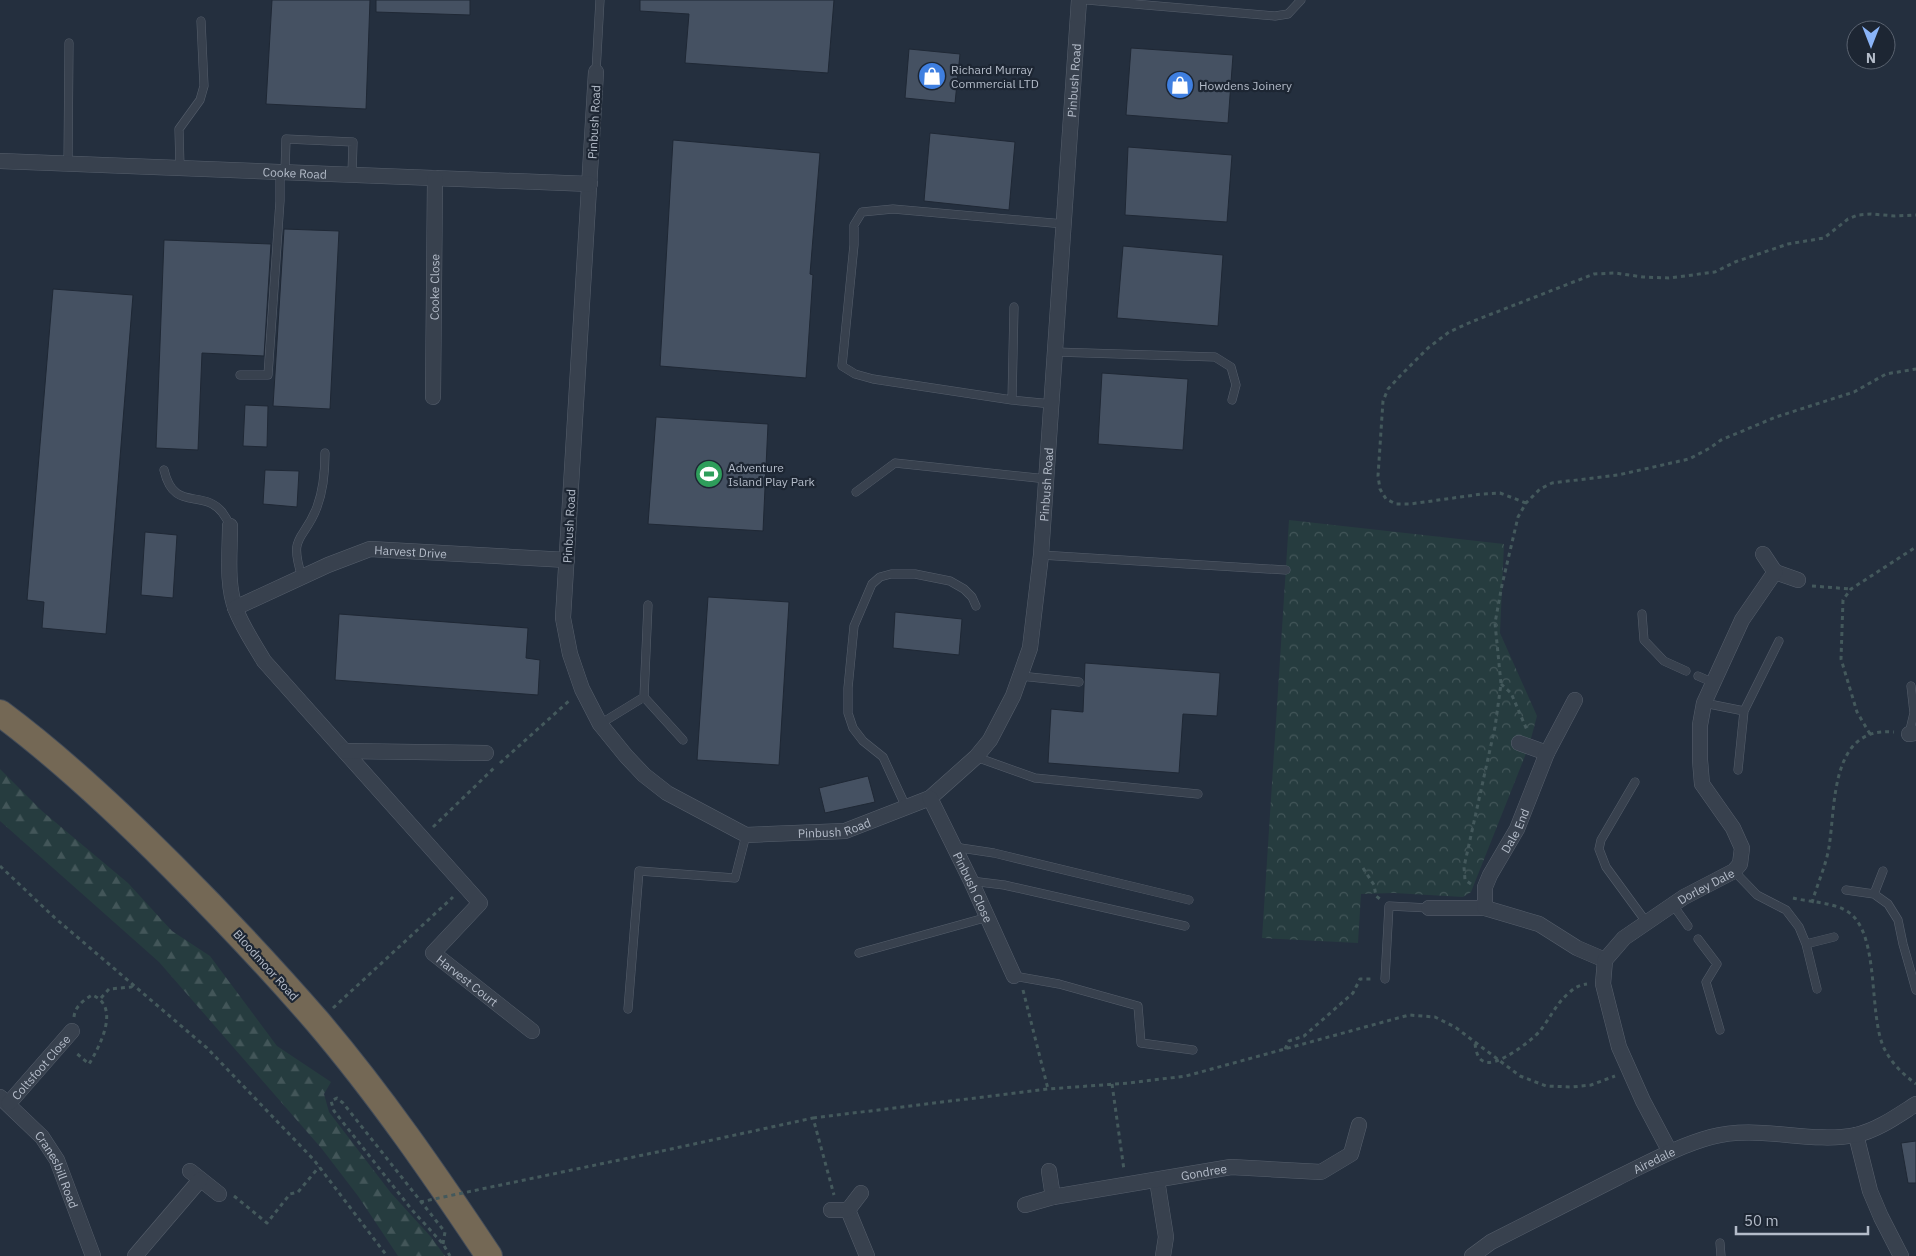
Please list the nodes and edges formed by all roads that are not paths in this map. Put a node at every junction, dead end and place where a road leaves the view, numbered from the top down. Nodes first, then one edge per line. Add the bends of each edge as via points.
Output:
1 (600, 0) edge
2 (1079, 0) edge
3 (1086, 0) edge
4 (1300, 0) edge
5 (1117, 1) edge
6 (201, 22) dead end
7 (70, 43) dead end
8 (596, 72) joint
9 (0, 161) edge
10 (68, 164) junction
11 (180, 168) junction
12 (282, 172) junction
13 (352, 174) junction
14 (435, 178) junction
15 (590, 184) junction
16 (1064, 224) junction
17 (1014, 307) dead end
18 (1055, 352) junction
19 (240, 375) dead end
20 (433, 397) dead end
21 (1012, 400) junction
22 (1232, 400) dead end
23 (1052, 404) junction
24 (325, 453) dead end
25 (164, 470) dead end
26 (1046, 479) junction
27 (856, 492) dead end
28 (230, 526) joint
29 (1763, 554) dead end
30 (1042, 555) junction
31 (567, 560) junction
32 (1286, 570) dead end
33 (1775, 572) junction
34 (302, 577) junction
35 (1798, 580) road end
36 (648, 605) dead end
37 (976, 606) dead end
38 (235, 608) junction
39 (1642, 614) dead end
40 (1779, 641) dead end
41 (1686, 671) dead end
42 (1020, 676) junction
43 (1698, 676) dead end
44 (1079, 682) dead end
45 (1714, 683) junction
46 (1911, 686) dead end
47 (644, 697) junction
48 (1575, 700) dead end
49 (1704, 703) junction
50 (1744, 711) junction
51 (0, 713) edge
52 (600, 724) junction
53 (1913, 733) edge
54 (682, 740) dead end
55 (1524, 744) road end
56 (345, 751) junction
57 (486, 753) road end
58 (1547, 753) junction
59 (976, 757) junction
60 (1738, 770) dead end
61 (1635, 782) dead end
62 (1198, 794) dead end
63 (930, 798) junction
64 (906, 807) junction
65 (746, 835) junction
66 (954, 846) junction
67 (1734, 871) junction
68 (1883, 871) dead end
69 (971, 881) junction
70 (1846, 890) dead end
71 (1874, 894) junction
72 (1189, 900) dead end
73 (1673, 905) junction
74 (1429, 908) joint
75 (1485, 908) junction
76 (988, 917) junction
77 (1647, 922) junction
78 (1185, 926) dead end
79 (1688, 926) dead end
80 (1834, 937) dead end
81 (1698, 939) dead end
82 (1806, 944) junction
83 (859, 953) dead end
84 (1605, 960) junction
85 (1014, 976) joint
86 (1385, 980) road end
87 (1817, 989) dead end
88 (1916, 990) edge
89 (628, 1009) dead end
90 (1720, 1030) dead end
91 (72, 1031) dead end
92 (532, 1031) dead end
93 (1194, 1050) dead end
94 (4, 1100) edge
95 (1916, 1104) edge
96 (1359, 1125) dead end
97 (1856, 1135) junction
98 (1670, 1152) junction
99 (1049, 1171) dead end
100 (1157, 1180) junction
101 (861, 1193) dead end
102 (219, 1194) road end
103 (1053, 1197) junction
104 (1025, 1205) dead end
105 (1720, 1243) dead end
106 (93, 1256) edge
107 (135, 1256) edge
108 (489, 1256) edge
109 (867, 1256) edge
110 (1163, 1256) edge
111 (1472, 1256) edge
112 (1721, 1256) edge
113 (1900, 1256) edge

1 - 8 lane
2 - 16 street, Pinbush Road
3 - 5 lane
4 - 5 lane via 1288,14 1275,16
6 - 11 lane via 204,86 200,100 179,129
7 - 10 lane
8 - 15 street, Pinbush Road
9 - 10 street, Cooke Road
10 - 11 street, Cooke Road
11 - 12 street, Cooke Road
12 - 13 street, Cooke Road
12 - 13 lane via 286,139 353,142
12 - 19 lane via 268,376
13 - 14 street, Cooke Road
14 - 15 street, Cooke Road
14 - 20 street, Cooke Close
15 - 31 street, Pinbush Road
16 - 18 street, Pinbush Road
16 - 21 lane via 894,209 862,212 854,224 842,366 873,379
17 - 21 lane
18 - 22 lane via 1215,357 1231,367 1236,385
18 - 23 street, Pinbush Road
21 - 23 lane
23 - 26 street, Pinbush Road
24 - 34 lane via 318,506 296,544 296,558
25 - 28 lane via 173,492 215,506 222,511
26 - 27 lane via 895,463
26 - 30 street, Pinbush Road
28 - 38 street via 230,579
29 - 33 street
30 - 32 lane
30 - 42 street, Pinbush Road via 1030,648
31 - 34 street, Harvest Drive via 370,549
31 - 52 street, Pinbush Road via 563,618 570,654 582,689
33 - 35 street
33 - 45 street, Dorley Dale via 1742,620
34 - 38 street, Harvest Drive
36 - 47 lane
37 - 64 lane via 964,589 950,581 915,574 891,574 872,584 854,626 848,713 853,728 863,741 883,758
38 - 56 street via 264,660
39 - 41 lane via 1644,640 1664,661
40 - 50 lane
42 - 44 lane
42 - 59 street, Pinbush Road via 990,740
43 - 45 lane
45 - 49 street, Dorley Dale
46 - 53 lane
47 - 52 lane
47 - 54 lane
48 - 58 street, Dale End
49 - 50 lane
49 - 67 street, Dorley Dale via 1700,725 1702,784 1733,828 1742,848 1740,864
50 - 60 lane
51 - 108 highway, Bloodmoor Road via 112,806 234,928 318,1022 384,1105
52 - 65 street, Pinbush Road via 644,776 667,793
55 - 58 street
56 - 57 street
56 - 92 street, Harvest Court via 480,902 433,953
58 - 75 street, Dale End via 1517,828 1490,875
59 - 62 lane via 1035,778
59 - 63 street, Pinbush Road
61 - 77 lane via 1601,840 1599,850 1606,866
63 - 64 street, Pinbush Road
63 - 66 street, Pinbush Close
64 - 65 street, Pinbush Road via 845,831
65 - 89 lane via 735,878 639,871
66 - 69 street, Pinbush Close
66 - 72 lane
67 - 73 street, Dorley Dale
67 - 82 lane via 1757,895 1786,910 1799,927
68 - 71 lane
69 - 76 street, Pinbush Close
69 - 78 lane via 1004,885
70 - 71 lane
71 - 88 lane via 1888,904 1898,920
73 - 77 street, Dorley Dale
73 - 79 lane
74 - 75 street
74 - 86 lane via 1388,906
75 - 84 street via 1539,924 1577,948
76 - 83 lane
76 - 85 street, Pinbush Close
77 - 84 street, Dorley Dale via 1624,938
80 - 82 lane
81 - 90 lane via 1716,964 1706,982
82 - 87 lane
84 - 98 street via 1603,984 1618,1047
85 - 93 lane via 1059,984 1138,1006 1141,1043
91 - 94 street, Coltsfoot Close
94 - 106 street, Cranesbill Road via 42,1137 57,1160
95 - 97 street, Airedale via 1884,1125
96 - 100 street, Gondree via 1356,1158 1321,1172 1231,1167
97 - 98 street, Airedale via 1814,1138 1731,1134
97 - 113 street via 1870,1191
98 - 111 street, Airedale via 1491,1242
99 - 103 street
100 - 103 street, Gondree
100 - 110 street via 1166,1237
101 - 109 street via 839,1210
102 - 107 street via 195,1175
103 - 104 street, Gondree
105 - 112 lane

